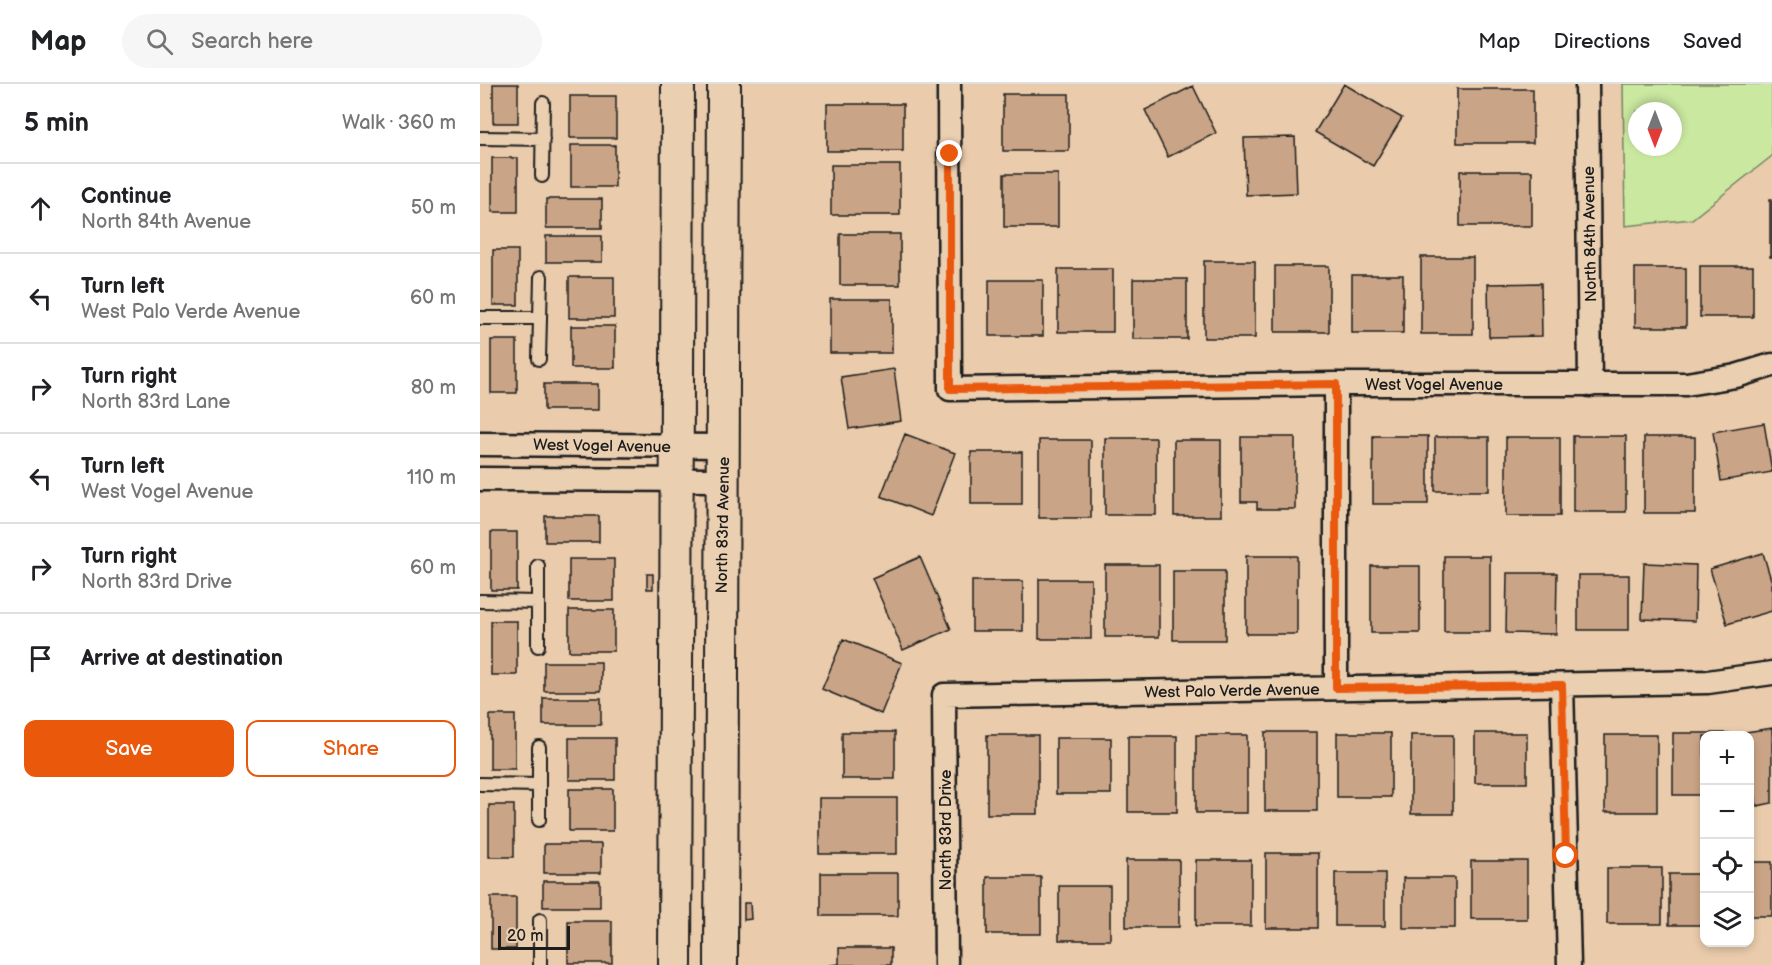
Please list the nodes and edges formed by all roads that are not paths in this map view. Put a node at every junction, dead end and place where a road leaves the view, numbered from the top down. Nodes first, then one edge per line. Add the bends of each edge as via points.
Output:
1 (678, 84) edge
2 (724, 84) edge
3 (949, 84) edge
4 (1587, 84) edge
5 (543, 103) dead end
6 (480, 138) edge
7 (543, 139) junction
8 (542, 176) dead end
9 (541, 277) dead end
10 (480, 318) edge
11 (540, 318) junction
12 (539, 359) dead end
13 (1772, 365) edge
14 (1336, 384) junction
15 (1590, 385) junction
16 (480, 444) edge
17 (676, 445) junction
18 (723, 446) junction
19 (480, 479) edge
20 (676, 480) junction
21 (723, 480) junction
22 (538, 566) dead end
23 (480, 601) edge
24 (538, 602) junction
25 (538, 646) dead end
26 (1772, 673) edge
27 (1562, 685) junction
28 (1336, 688) junction
29 (944, 694) joint
30 (539, 747) dead end
31 (480, 784) edge
32 (539, 785) junction
33 (539, 820) dead end
34 (540, 920) dead end
35 (540, 965) edge
36 (675, 965) edge
37 (721, 965) edge
38 (946, 965) edge
39 (1569, 965) edge

1 - 17 main road
2 - 18 main road, North 83rd Avenue
3 - 14 street, West Vogel Avenue via 950,389
4 - 15 street, North 84th Avenue
5 - 7 lane
6 - 7 lane
7 - 8 lane
9 - 11 lane
10 - 11 lane
11 - 12 lane
13 - 15 street, West Vogel Avenue via 1686,384
14 - 15 street, West Vogel Avenue
14 - 28 street
16 - 17 street, West Vogel Avenue
17 - 18 street, West Vogel Avenue
17 - 20 main road
18 - 21 main road, North 83rd Avenue
19 - 20 street, West Vogel Avenue
20 - 21 street, West Vogel Avenue
20 - 36 main road
21 - 37 main road, North 83rd Avenue
22 - 24 lane
23 - 24 lane
24 - 25 lane
26 - 27 street, West Palo Verde Avenue via 1708,682
27 - 28 street, West Palo Verde Avenue
27 - 39 street
28 - 29 street, West Palo Verde Avenue
29 - 38 street, North 83rd Drive
30 - 32 lane
31 - 32 lane
32 - 33 lane
34 - 35 lane

